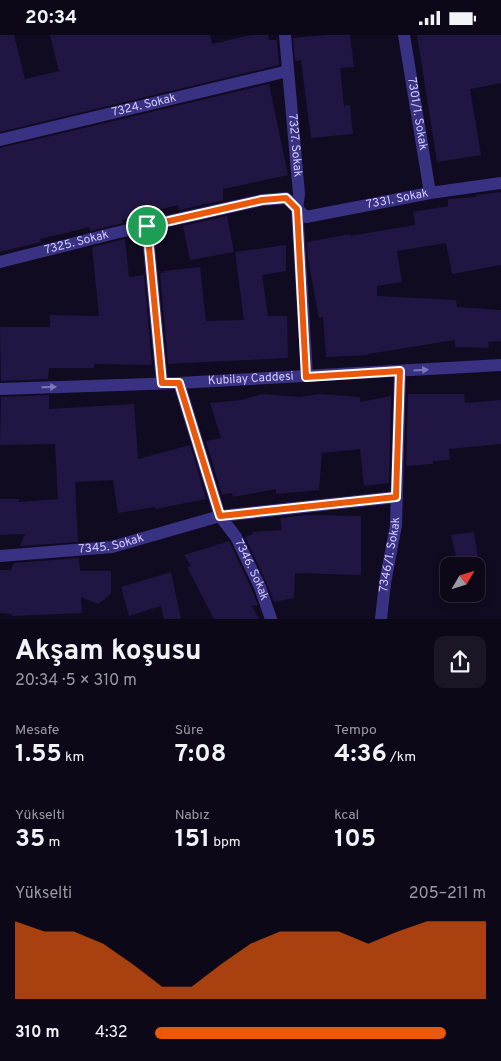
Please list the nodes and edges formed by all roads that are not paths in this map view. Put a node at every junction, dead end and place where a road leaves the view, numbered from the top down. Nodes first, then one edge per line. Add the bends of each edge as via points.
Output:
1 (284, 35) edge
2 (404, 35) edge
3 (288, 71) junction
4 (0, 140) edge
5 (501, 183) edge
6 (430, 193) junction
7 (297, 209) junction
8 (147, 226) junction
9 (0, 262) edge
10 (501, 365) edge
11 (400, 371) junction
12 (306, 377) junction
13 (162, 383) junction
14 (179, 383) junction
15 (0, 389) edge
16 (396, 497) junction
17 (220, 516) junction
18 (0, 555) edge
19 (271, 619) edge
20 (381, 619) edge

1 - 3 street, 7327. Sokak
2 - 6 street, 7301/1. Sokak
3 - 4 street, 7324. Sokak
3 - 7 street, 7327. Sokak via 299,195
5 - 6 street, 7331. Sokak
6 - 7 street, 7331. Sokak via 306,217
7 - 8 street, 7325. Sokak via 286,198 262,200
7 - 12 street, 7327. Sokak
8 - 9 street, 7325. Sokak
8 - 13 street
11 -> 10 street, Kubilay Caddesi
11 - 12 street, Kubilay Caddesi
11 - 16 street, 7346/1. Sokak
12 - 14 street, Kubilay Caddesi
13 - 14 street, Kubilay Caddesi
15 -> 13 street, Kubilay Caddesi
14 - 17 street, 7346. Sokak
16 - 17 street, 7345. Sokak
16 - 20 street, 7346/1. Sokak via 396,525
17 - 18 street, 7345. Sokak via 112,547
17 - 19 street, 7346. Sokak via 236,537

